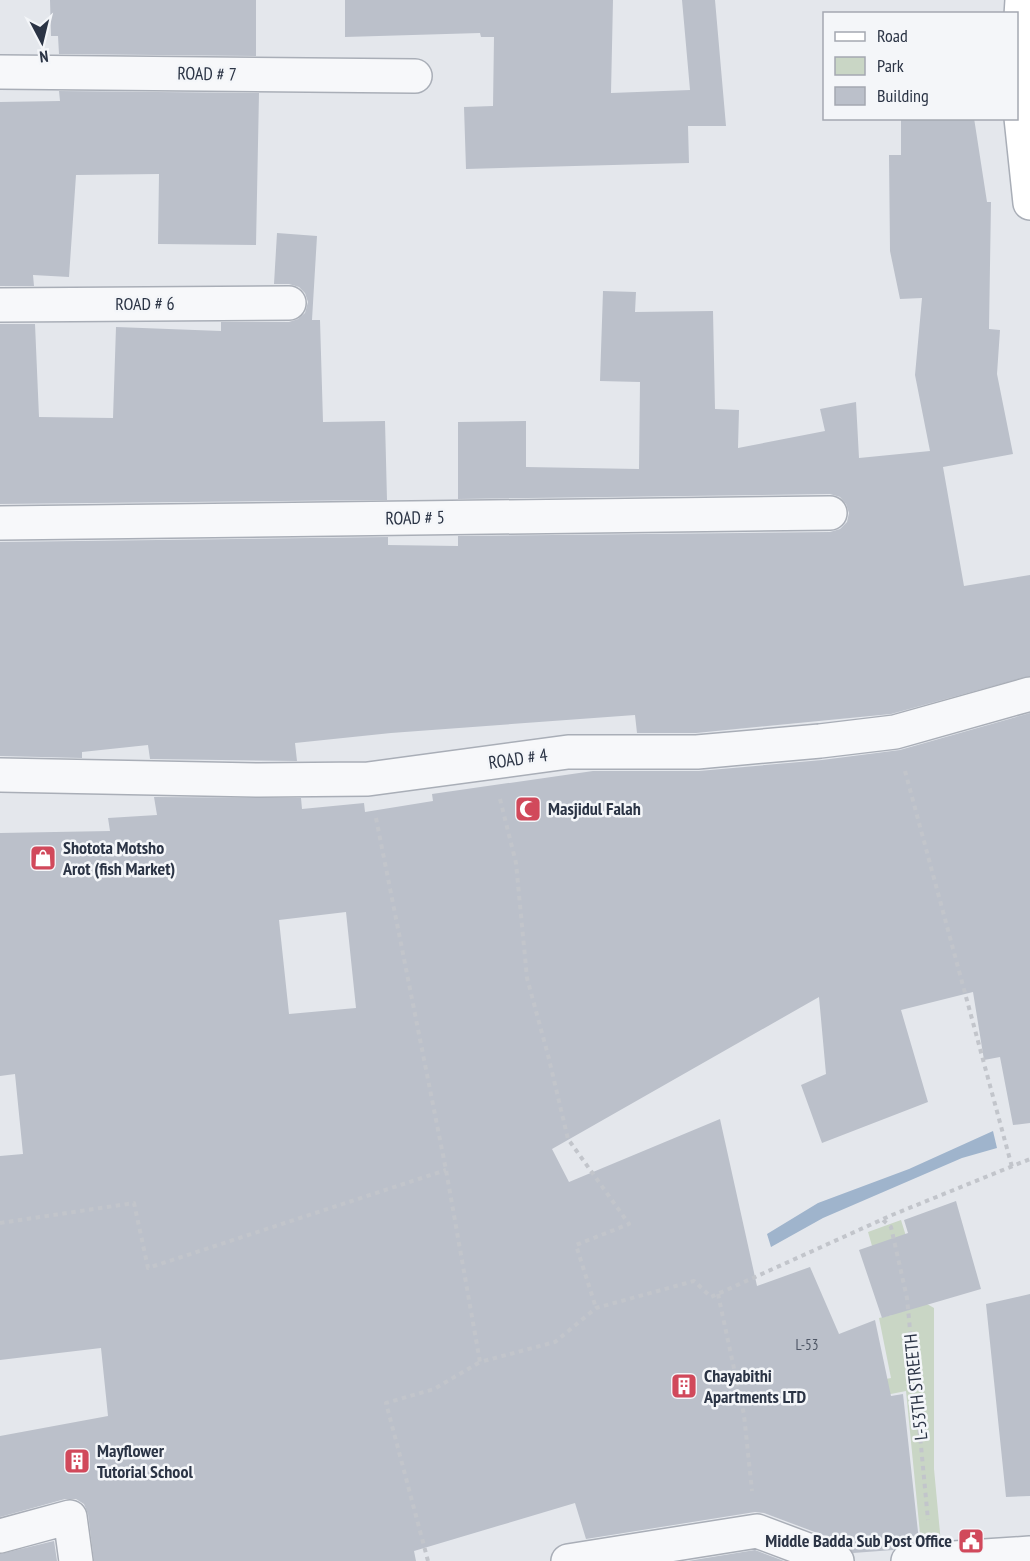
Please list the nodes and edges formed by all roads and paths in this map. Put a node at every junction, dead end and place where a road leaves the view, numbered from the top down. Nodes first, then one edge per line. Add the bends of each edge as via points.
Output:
1 (1022, 0) edge
2 (1018, 64) edge
3 (0, 72) edge
4 (415, 76) dead end
5 (1018, 89) edge
6 (1030, 203) edge
7 (289, 303) dead end
8 (0, 305) edge
9 (830, 513) dead end
10 (0, 523) edge
11 (1030, 694) edge
12 (895, 732) junction
13 (491, 762) junction
14 (0, 775) edge
15 (368, 779) junction
16 (1030, 1159) edge
17 (1012, 1167) junction
18 (446, 1170) junction
19 (883, 1220) junction
20 (0, 1223) edge
21 (718, 1294) junction
22 (596, 1308) junction
23 (480, 1362) junction
24 (757, 1531) junction
25 (0, 1536) edge
26 (1030, 1553) edge
27 (612, 1557) edge
28 (919, 1560) edge
29 (76, 1561) edge
30 (428, 1561) edge
31 (568, 1561) edge
32 (837, 1561) edge

1 - 2 street
3 - 4 street, ROAD # 7
5 - 6 street
7 - 8 street, ROAD # 6
9 - 10 street, ROAD # 5
11 - 12 street, ROAD # 4
12 - 13 street, ROAD # 4 via 697,752 568,752
12 - 17 path
13 - 15 street, ROAD # 4
13 - 22 path via 516,862 527,978 568,1139 629,1224 576,1245
14 - 15 street, ROAD # 4
15 - 18 path
16 - 17 path
17 - 19 path
18 - 20 path via 148,1268 134,1203
18 - 23 path
19 - 21 path
19 - 28 path, L-53TH STREETH via 891,1227 907,1298 924,1475
21 - 22 path via 711,1297 694,1281
21 - 24 path via 744,1415
22 - 23 path via 555,1342
23 - 30 path via 434,1389 386,1403
24 - 27 street
24 - 32 street
25 - 29 street via 70,1517
26 - 28 street
27 - 31 street

